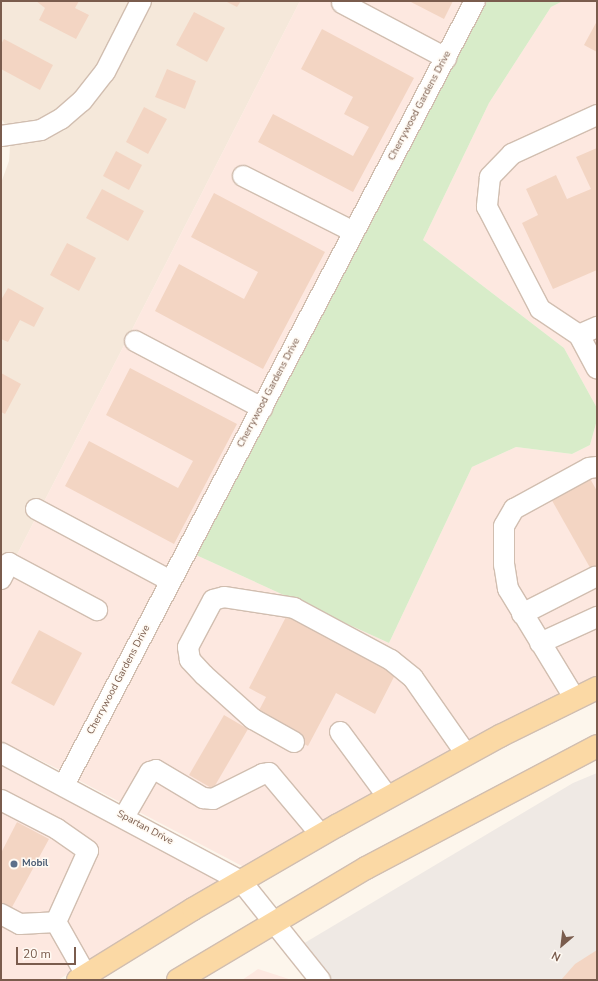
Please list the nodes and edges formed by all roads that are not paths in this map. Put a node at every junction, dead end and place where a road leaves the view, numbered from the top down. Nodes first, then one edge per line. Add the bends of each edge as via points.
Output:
1 (141, 1) edge
2 (475, 1) edge
3 (342, 3) dead end
4 (446, 58) junction
5 (597, 115) edge
6 (1, 136) edge
7 (243, 176) dead end
8 (354, 232) junction
9 (597, 327) edge
10 (579, 335) junction
11 (135, 342) dead end
12 (597, 369) edge
13 (262, 408) junction
14 (597, 467) edge
15 (36, 509) dead end
16 (595, 577) dead end
17 (1, 579) edge
18 (171, 581) junction
19 (98, 610) dead end
20 (522, 614) junction
21 (597, 617) edge
22 (540, 643) junction
23 (597, 688) edge
24 (575, 699) junction
25 (340, 732) dead end
26 (294, 742) dead end
27 (597, 746) edge
28 (1, 753) edge
29 (466, 754) junction
30 (64, 786) junction
31 (388, 797) junction
32 (2, 804) edge
33 (124, 817) junction
34 (321, 835) junction
35 (241, 881) junction
36 (1, 914) edge
37 (275, 921) junction
38 (56, 922) junction
39 (82, 978) edge
40 (178, 980) edge
41 (320, 980) edge

1 - 6 street via 105,72 82,101 62,119 41,130
2 - 4 street, Cherrywood Gardens Drive
3 - 4 street
4 - 8 street, Cherrywood Gardens Drive
5 - 10 street via 512,154 490,178 487,208 540,309
7 - 8 street
8 - 13 street, Cherrywood Gardens Drive
9 - 10 street
10 - 12 street
11 - 13 street
13 - 18 street, Cherrywood Gardens Drive
14 - 20 street via 589,468 521,505 508,516 504,526 504,565 508,589
15 - 18 street
16 - 20 street
17 - 19 street via 9,563
18 - 30 street, Cherrywood Gardens Drive
20 - 22 street
21 - 22 street
22 - 24 street
23 - 24 main road
24 - 29 main road
25 - 31 street
26 - 29 street via 253,719 204,676 190,660 188,647 213,600 224,597 294,608 391,660 413,678
27 - 37 main road via 406,846
28 - 30 street, Spartan Drive
29 - 31 main road
30 - 33 street, Spartan Drive
31 - 34 main road
32 - 38 street via 58,829 88,851
33 - 34 street via 150,772 156,770 203,798 213,799 269,773
33 - 35 street, Spartan Drive
34 - 35 main road
35 - 37 street, Spartan Drive
35 - 39 main road
36 - 38 street via 20,924
37 - 40 main road
37 - 41 street, Spartan Drive
38 - 39 street

